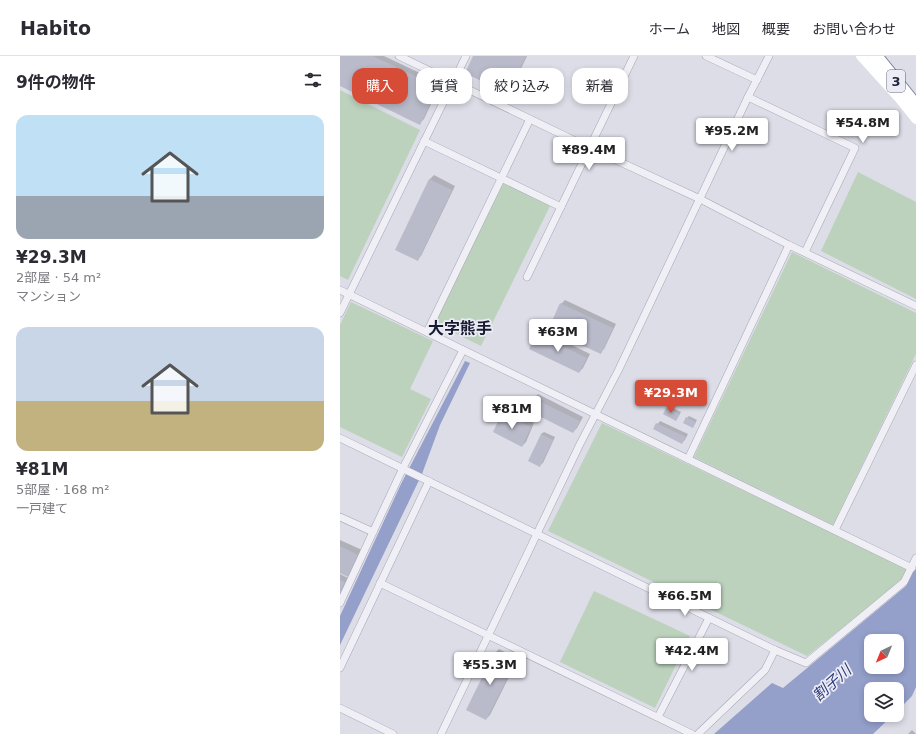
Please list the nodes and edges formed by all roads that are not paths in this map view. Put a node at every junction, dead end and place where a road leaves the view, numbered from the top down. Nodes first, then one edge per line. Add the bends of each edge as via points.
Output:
1 (399, 56) edge
2 (466, 56) edge
3 (634, 56) edge
4 (706, 56) edge
5 (769, 56) edge
6 (861, 56) edge
7 (876, 56) edge
8 (885, 56) edge
9 (424, 68) edge
10 (460, 68) edge
11 (757, 80) junction
12 (472, 91) edge
13 (748, 97) junction
14 (915, 102) edge
15 (443, 104) edge
16 (530, 119) junction
17 (916, 119) edge
18 (424, 141) junction
19 (590, 148) junction
20 (502, 178) junction
21 (700, 199) junction
22 (561, 207) junction
23 (789, 245) junction
24 (804, 252) junction
25 (527, 277) dead end
26 (340, 290) edge
27 (349, 294) junction
28 (916, 306) edge
29 (340, 313) edge
30 (427, 332) junction
31 (463, 350) junction
32 (916, 365) edge
33 (596, 414) junction
34 (340, 438) edge
35 (688, 459) junction
36 (404, 469) junction
37 (429, 481) junction
38 (340, 517) edge
39 (835, 530) junction
40 (373, 532) junction
41 (537, 533) junction
42 (916, 558) edge
43 (912, 568) junction
44 (380, 583) junction
45 (340, 603) edge
46 (709, 618) junction
47 (488, 635) junction
48 (775, 650) junction
49 (340, 668) edge
50 (340, 708) edge
51 (658, 717) junction
52 (393, 734) edge
53 (442, 734) edge
54 (692, 734) edge
55 (698, 734) edge

1 - 9 street
2 - 10 street
3 - 19 street
4 - 11 street
5 - 11 street
6 - 17 main road
7 - 14 highway, 3
8 - 14 highway, 3
11 - 13 street
12 - 16 street
13 - 21 street
13 - 24 street via 855,148
15 - 18 street
16 - 19 street
16 - 20 street
18 - 20 street
18 - 27 street
19 - 21 street
19 - 22 street
20 - 22 street
20 - 30 street
21 - 23 street
21 - 33 street
22 - 25 street
23 - 24 street
23 - 35 street
24 - 28 street
26 - 27 street
27 - 29 street
27 - 30 street
30 - 31 street
31 - 33 street
31 - 36 street
32 - 39 street
33 - 35 street
33 - 41 street
34 - 36 street
35 - 39 street
36 - 37 street
36 - 40 street
37 - 41 street
37 - 44 street
38 - 40 street
39 - 43 street
40 - 45 street
41 - 46 street
41 - 47 street
42 - 43 street
43 - 48 street via 904,582 806,664
44 - 47 street
44 - 49 street
46 - 48 street
46 - 51 street
47 - 51 street
47 - 53 street
48 - 55 street via 765,670
50 - 52 street
51 - 54 street

